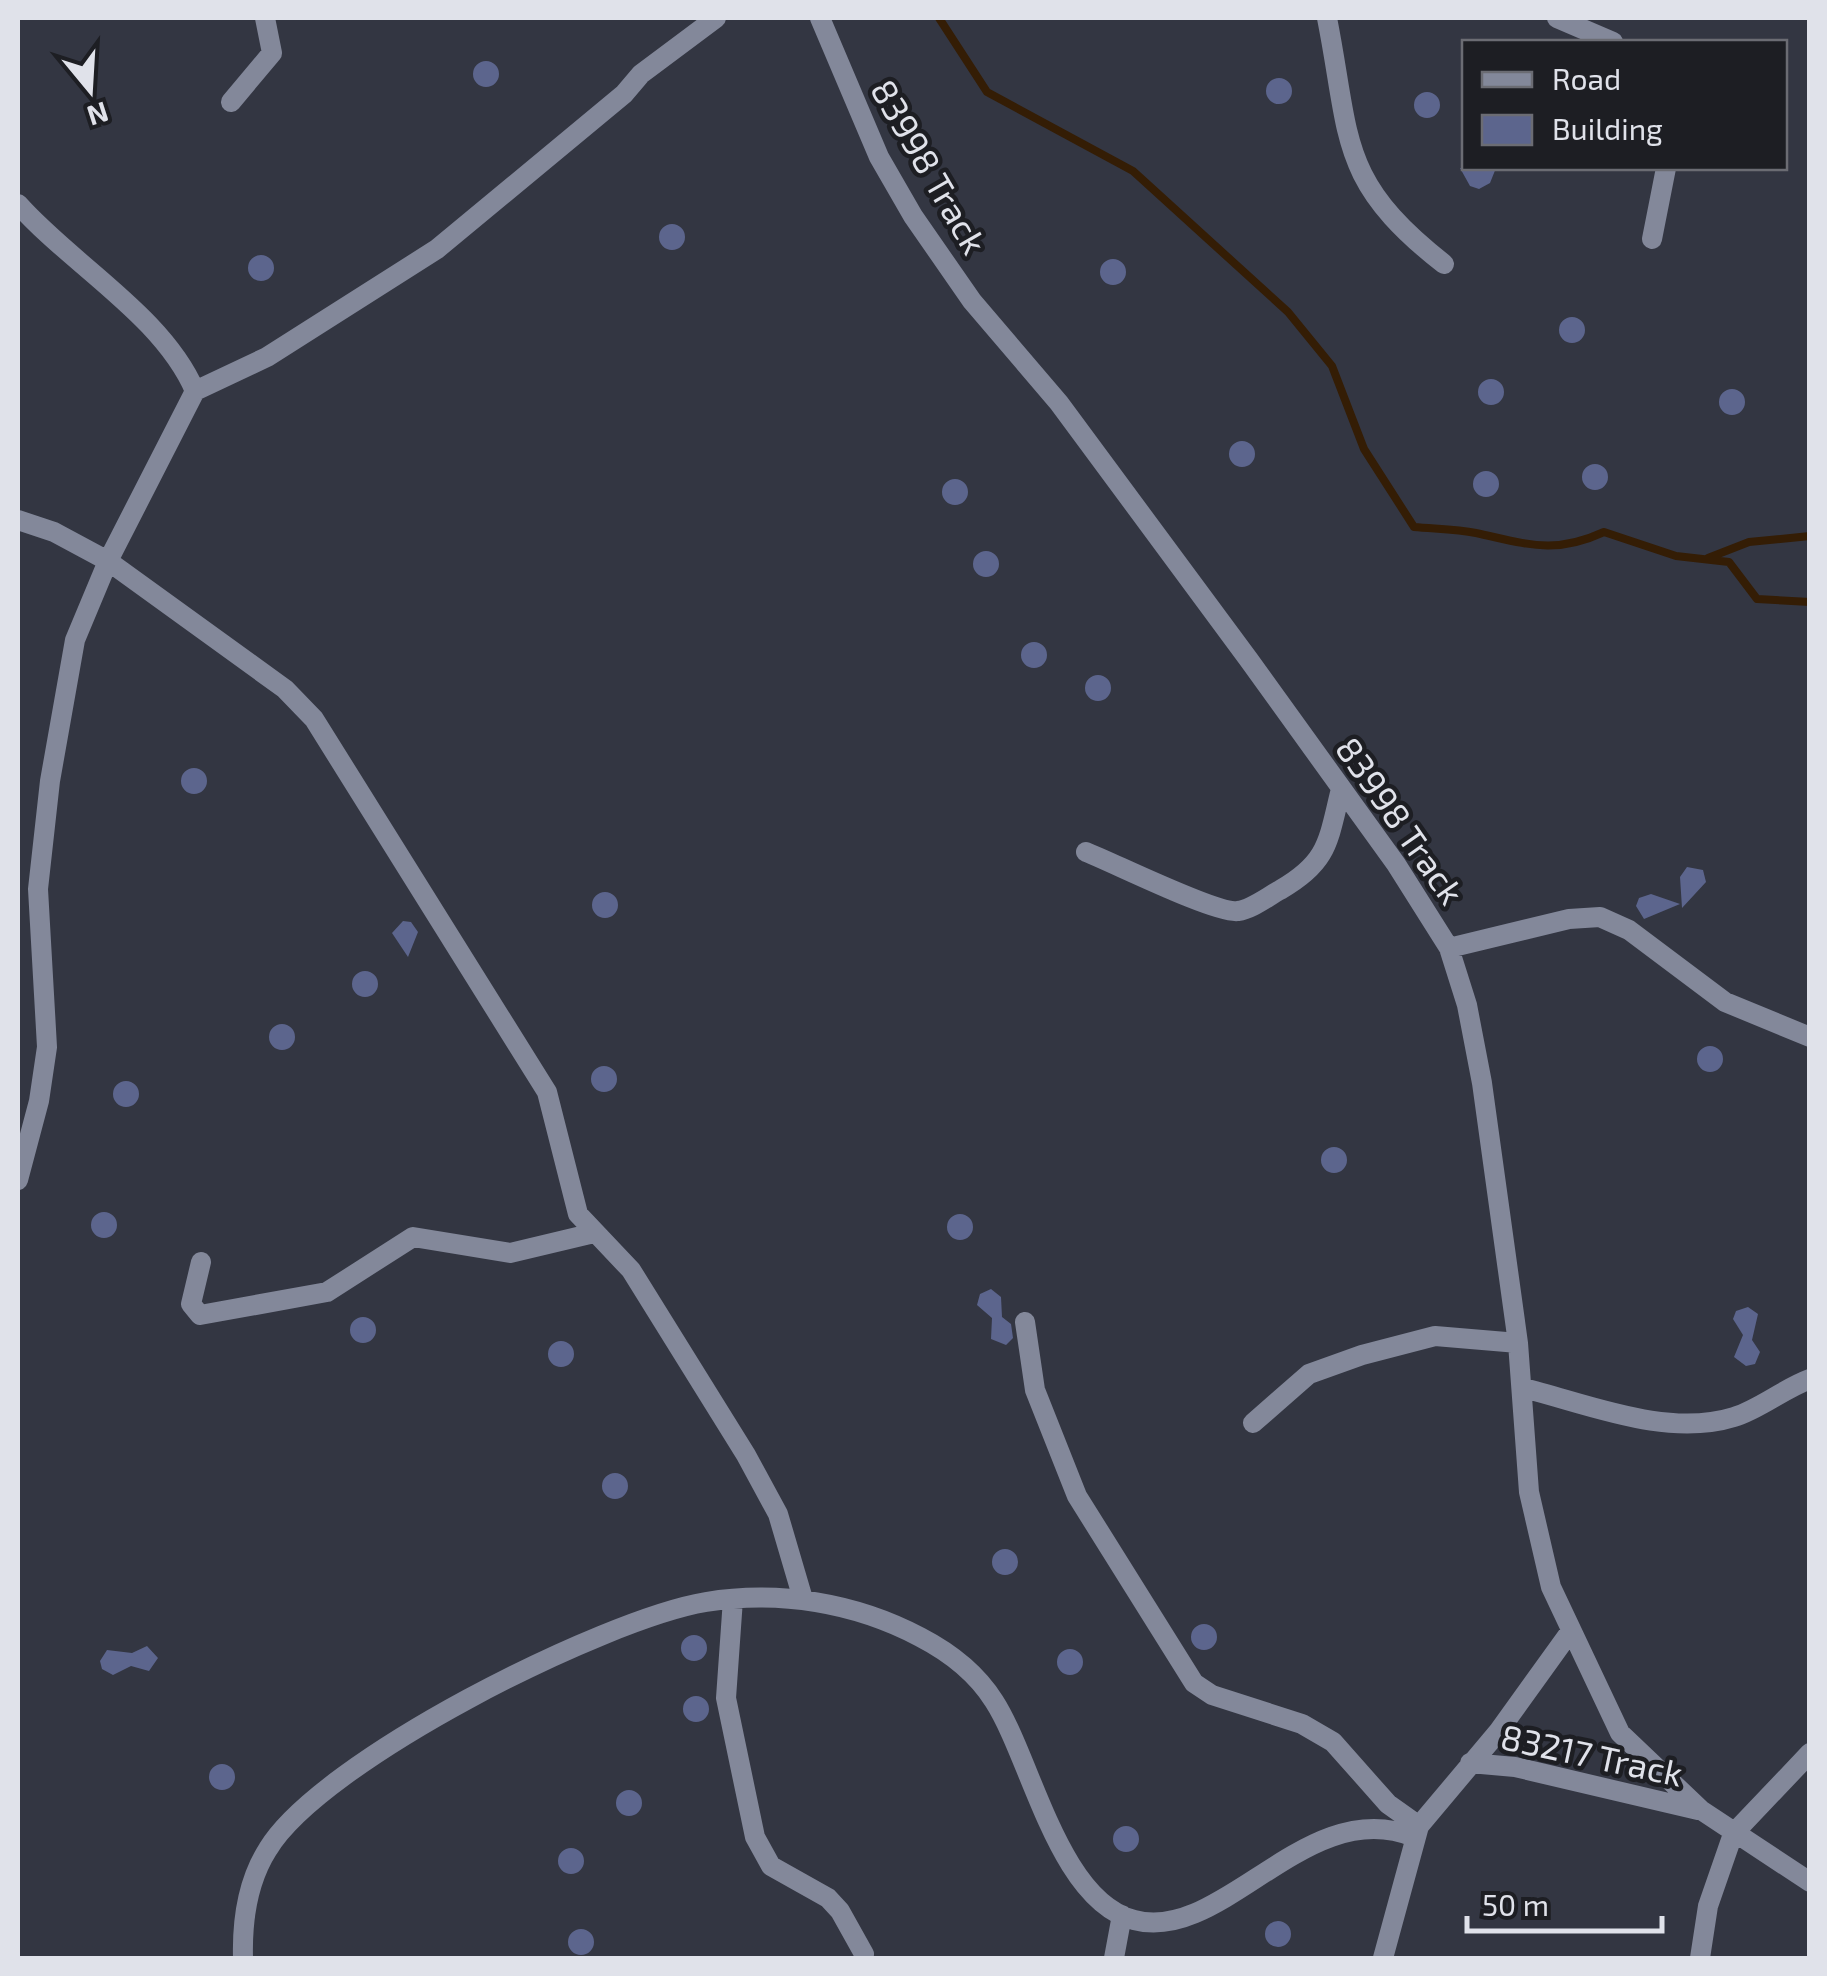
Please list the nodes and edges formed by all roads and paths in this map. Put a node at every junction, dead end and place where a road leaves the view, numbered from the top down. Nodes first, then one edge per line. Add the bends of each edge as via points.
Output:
1 (265, 18) edge
2 (716, 18) edge
3 (820, 18) edge
4 (1328, 18) edge
5 (1556, 18) edge
6 (1608, 40) edge
7 (231, 102) dead end
8 (1666, 170) edge
9 (18, 204) edge
10 (1652, 239) dead end
11 (1444, 264) dead end
12 (195, 391) junction
13 (18, 520) edge
14 (108, 561) junction
15 (1341, 789) junction
16 (1086, 852) dead end
17 (1449, 948) junction
18 (1810, 1037) edge
19 (18, 1180) edge
20 (594, 1233) junction
21 (201, 1262) dead end
22 (1025, 1322) dead end
23 (1518, 1343) junction
24 (1810, 1379) edge
25 (1522, 1388) junction
26 (1253, 1423) dead end
27 (734, 1599) junction
28 (802, 1599) junction
29 (1570, 1632) junction
30 (1810, 1753) edge
31 (1470, 1763) junction
32 (1701, 1810) junction
33 (1417, 1831) junction
34 (1733, 1834) junction
35 (1810, 1882) edge
36 (1122, 1915) junction
37 (864, 1954) dead end
38 (243, 1958) edge
39 (1114, 1958) edge
40 (1383, 1958) edge
41 (1700, 1958) edge

1 - 7 street via 272,53
2 - 12 street via 641,74 459,234 267,357
3 - 15 street, 83998 Track via 879,157 913,216
4 - 11 street via 1340,108 1367,187
5 - 6 street
8 - 10 street
9 - 12 street via 168,343
12 - 14 street
13 - 14 street
14 - 19 street via 75,640 50,782 38,889 46,1047
14 - 20 street via 285,689 314,719 547,1092 578,1214
15 - 16 street via 1316,866 1238,912 1208,907
15 - 17 street, 83998 Track
17 - 18 street via 1600,917 1629,930 1726,1002
17 - 23 street, 83998 Track via 1482,1083
20 - 21 street via 510,1253 412,1238 327,1292 200,1315 192,1304
20 - 28 street via 631,1270 767,1493
22 - 33 street via 1035,1390 1068,1478 1194,1683 1333,1742
23 - 25 street, 83998 Track
23 - 26 street via 1435,1336 1362,1355 1310,1374
24 - 25 street via 1746,1413 1702,1423 1632,1416
25 - 29 street, 83998 Track via 1540,1551
27 - 28 street
27 - 37 street via 726,1698 755,1837 772,1866 828,1898
27 - 38 street via 637,1620 527,1669 432,1720 322,1793 287,1824 257,1869 246,1902
28 - 36 street via 874,1617 921,1637 969,1670 996,1704 1076,1870
29 - 31 street
29 - 32 street, 83217 Track via 1620,1733
30 - 34 street
31 - 32 street, 83217 Track via 1515,1767
31 - 33 street
32 - 34 street, 83217 Track
33 - 36 street via 1362,1828 1311,1846 1181,1917 1145,1923
33 - 40 street
34 - 35 street, 83217 Track
34 - 41 street via 1708,1906
36 - 39 street

